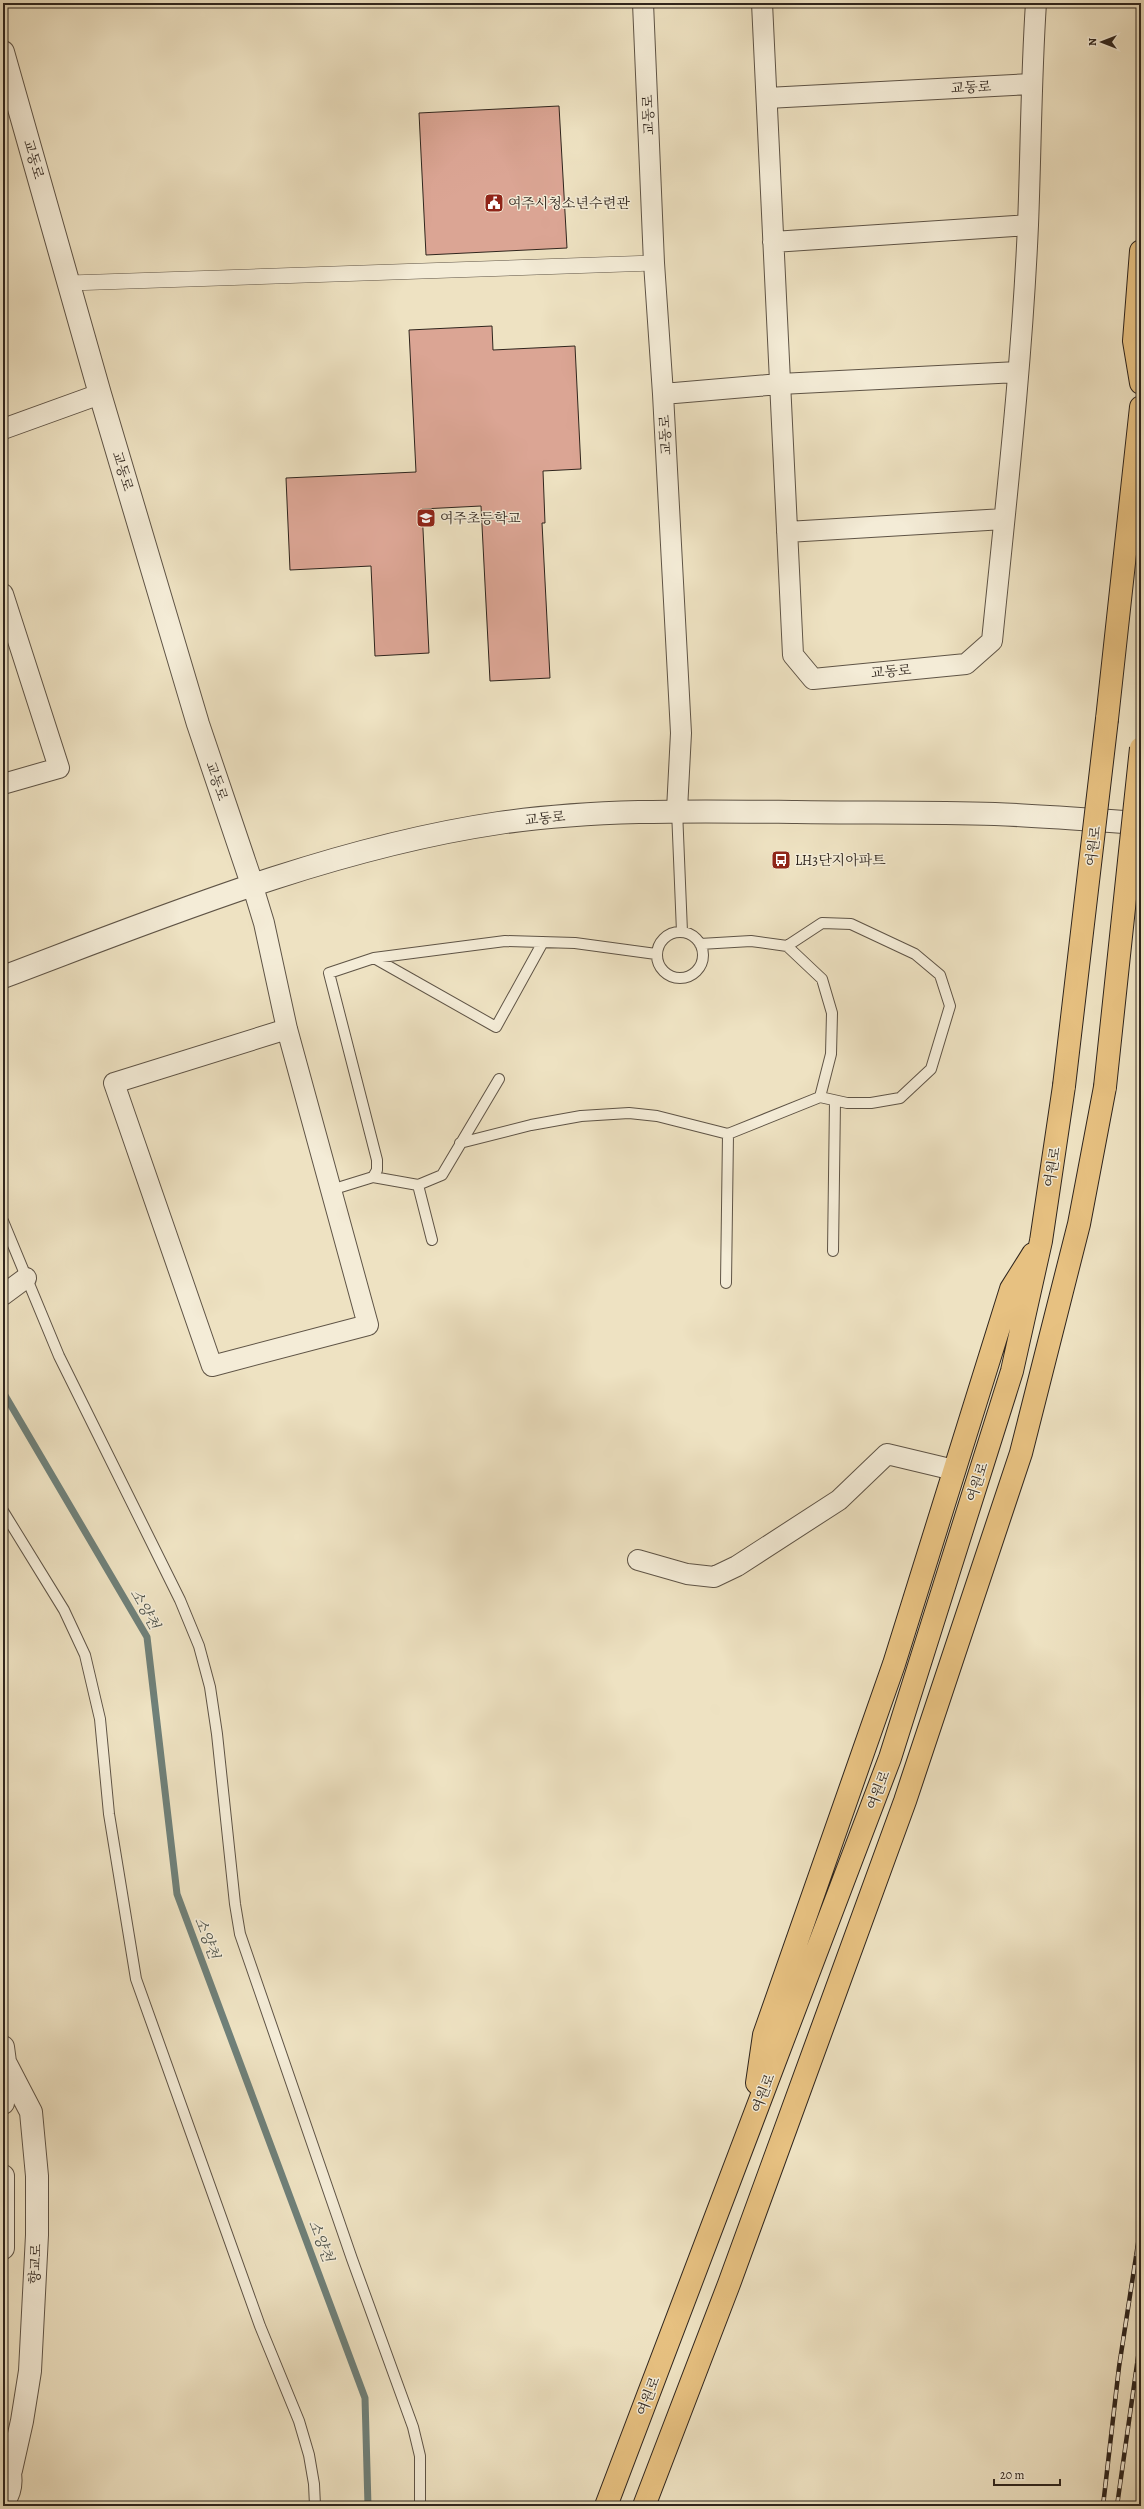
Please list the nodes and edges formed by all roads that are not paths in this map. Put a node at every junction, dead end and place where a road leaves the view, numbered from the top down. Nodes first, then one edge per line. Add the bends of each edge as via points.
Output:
1 (643, 3) edge
2 (762, 3) edge
3 (1036, 3) edge
4 (3, 52) edge
5 (1031, 84) junction
6 (767, 98) junction
7 (1028, 225) junction
8 (773, 242) junction
9 (1141, 251) edge
10 (654, 263) junction
11 (70, 283) junction
12 (1018, 372) junction
13 (1141, 383) edge
14 (780, 384) junction
15 (100, 394) junction
16 (663, 394) junction
17 (1141, 407) edge
18 (3, 429) edge
19 (1004, 519) junction
20 (787, 532) junction
21 (3, 594) edge
22 (1141, 748) edge
23 (3, 784) edge
24 (677, 810) junction
25 (1141, 823) edge
26 (253, 887) junction
27 (682, 932) junction
28 (543, 942) junction
29 (700, 944) junction
30 (787, 946) junction
31 (656, 954) junction
32 (374, 958) junction
33 (3, 977) edge
34 (287, 1029) junction
35 (499, 1079) dead end
36 (820, 1097) junction
37 (835, 1101) junction
38 (728, 1134) junction
39 (460, 1143) junction
40 (373, 1177) junction
41 (418, 1185) junction
42 (331, 1190) junction
43 (3, 1221) edge
44 (432, 1240) dead end
45 (1041, 1241) junction
46 (833, 1251) dead end
47 (726, 1283) dead end
48 (15, 1286) edge
49 (954, 1470) junction
50 (3, 1510) edge
51 (638, 1560) dead end
52 (4, 2054) edge
53 (3, 2103) edge
54 (752, 2122) junction
55 (3, 2176) edge
56 (3, 2248) edge
57 (7, 2462) edge
58 (4, 2504) edge
59 (315, 2506) edge
60 (420, 2506) edge
61 (606, 2506) edge
62 (644, 2506) edge

1 - 10 street, 교동로
2 - 6 street, 교동로
3 - 5 street, 교동로
4 - 11 street, 교동로
5 - 6 street, 교동로
5 - 7 street, 교동로
6 - 8 street, 교동로
7 - 8 street
7 - 12 street, 교동로
8 - 14 street, 교동로
9 - 13 highway via 1134,342
10 - 11 street
10 - 16 street, 교동로
11 - 15 street, 교동로
12 - 14 street, 교동로
12 - 19 street, 교동로
14 - 16 street, 교동로
14 - 20 street, 교동로
15 - 18 street
15 - 26 street, 교동로 via 198,724
16 - 24 street, 교동로 via 681,732
17 - 45 highway, 여원로, bridge via 1064,1086
19 - 20 street
19 - 20 street, 교동로 via 992,641 966,664 813,679 793,655
21 - 23 street via 58,768
22 - 62 highway, 여원로, bridge via 1105,1087 1079,1224 1021,1452 905,1801 729,2284
24 - 25 street, 교동로 via 996,814
24 - 26 street, 교동로 via 564,816 498,823 355,854
24 - 27 lane
26 - 33 street, 교동로 via 184,909
26 - 34 street via 264,923
27 - 29 lane via 690,934
27 - 31 lane via 674,932 662,940
28 - 31 lane via 575,943
28 - 32 lane via 505,941
28 - 32 lane via 496,1027
29 - 30 lane via 751,941
29 - 31 lane via 703,959 700,967 681,978 666,974 661,969
30 - 36 lane via 822,979 832,1013 831,1054
30 - 37 lane via 822,923 852,924 914,954 940,975 950,1006 931,1068 900,1098 871,1103
32 - 40 lane via 329,973 377,1160 377,1170
34 - 42 street
34 - 42 street via 114,1083 212,1366 368,1325
35 - 39 lane
36 - 37 lane
36 - 38 lane
37 - 46 lane
38 - 39 lane via 657,1116 629,1113 531,1125
38 - 47 lane
39 - 41 lane via 442,1174
40 - 41 lane
40 - 42 lane
41 - 44 lane
43 - 48 lane
45 - 49 highway via 1011,1289
45 - 54 highway, 여원로 via 1012,1371 890,1758
48 - 60 lane via 58,1356 180,1600 199,1646 210,1687 217,1734 234,1904 240,1934 352,2260 413,2427 420,2456
49 - 51 street via 887,1454 839,1500 737,1566 714,1577 686,1574
49 - 54 highway via 894,1664 764,2035
50 - 59 lane via 64,1610 85,1655 100,1719 109,1814 136,1979 260,2326 299,2421 309,2455
52 - 53 street, 향교로
52 - 57 street, 향교로 via 31,2112 37,2176 37,2235 30,2370 22,2421
54 - 61 highway, 여원로
55 - 56 street
57 - 58 street, 향교로 via 11,2486

